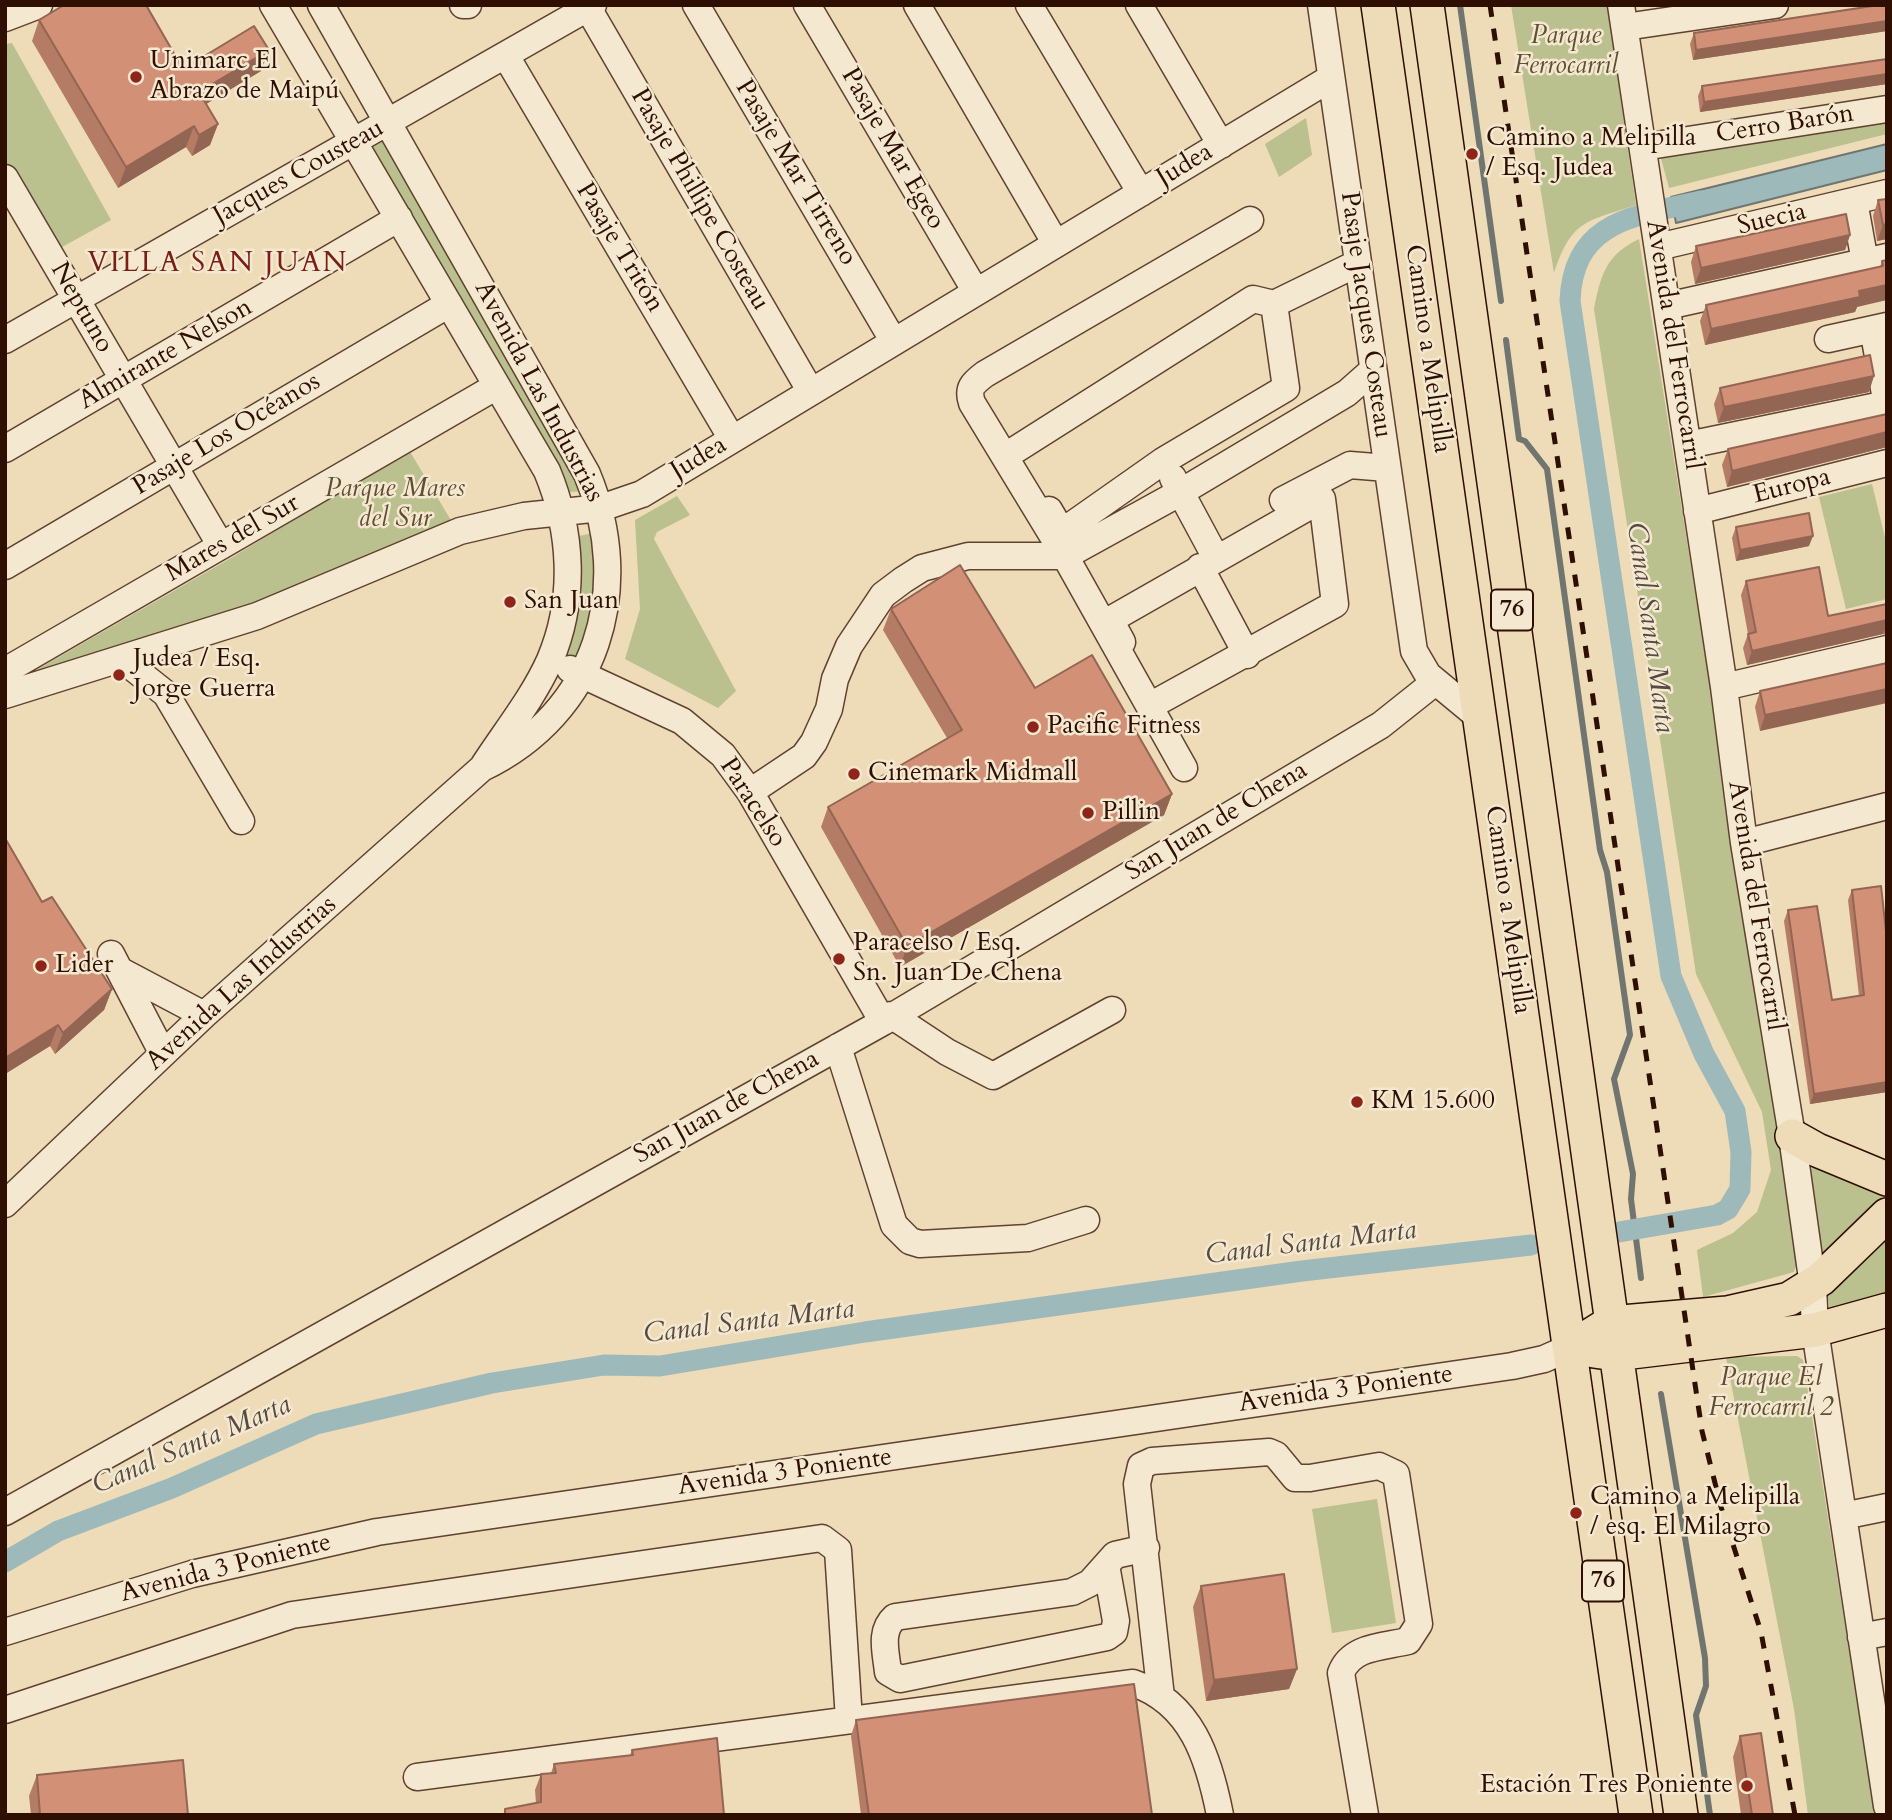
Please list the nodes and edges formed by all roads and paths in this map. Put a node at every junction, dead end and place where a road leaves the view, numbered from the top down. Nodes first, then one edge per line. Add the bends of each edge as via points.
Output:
1 (39, 5) edge
2 (274, 5) edge
3 (321, 5) edge
4 (696, 5) edge
5 (807, 5) edge
6 (917, 5) edge
7 (1029, 5) edge
8 (1139, 5) edge
9 (1321, 5) edge
10 (1378, 5) edge
11 (1427, 5) edge
12 (1775, 5) edge
13 (591, 7) edge
14 (1623, 16) edge
15 (5, 18) edge
16 (506, 56) junction
17 (1331, 78) junction
18 (1887, 109) edge
19 (390, 122) junction
20 (354, 142) junction
21 (1221, 145) junction
22 (1644, 158) junction
23 (5, 178) edge
24 (1140, 193) junction
25 (1887, 193) edge
26 (1854, 201) junction
27 (14, 214) edge
28 (399, 219) junction
29 (1250, 220) dead end
30 (1657, 242) junction
31 (1056, 244) junction
32 (1876, 259) edge
33 (1357, 263) junction
34 (976, 292) junction
35 (76, 299) junction
36 (449, 304) junction
37 (1274, 304) junction
38 (1667, 306) junction
39 (1880, 328) edge
40 (1828, 339) dead end
41 (5, 340) edge
42 (894, 342) junction
43 (1373, 370) junction
44 (123, 380) junction
45 (976, 381) junction
46 (497, 386) junction
47 (811, 392) junction
48 (1887, 404) edge
49 (732, 439) junction
50 (1688, 445) junction
51 (5, 449) edge
52 (1015, 450) junction
53 (1163, 461) junction
54 (174, 466) junction
55 (1387, 468) junction
56 (1886, 468) edge
57 (1181, 492) junction
58 (601, 508) junction
59 (562, 511) junction
60 (1698, 511) junction
61 (220, 546) junction
62 (1065, 556) junction
63 (1208, 556) junction
64 (5, 566) edge
65 (1097, 615) junction
66 (1887, 649) edge
67 (1247, 655) junction
68 (122, 659) junction
69 (550, 660) junction
70 (5, 671) edge
71 (584, 676) junction
72 (1436, 682) junction
73 (1724, 687) junction
74 (5, 695) edge
75 (1157, 702) junction
76 (1480, 718) junction
77 (482, 768) junction
78 (750, 792) junction
79 (1887, 806) edge
80 (241, 821) dead end
81 (1744, 843) junction
82 (1112, 1010) dead end
83 (204, 1015) junction
84 (887, 1018) junction
85 (838, 1047) junction
86 (163, 1054) junction
87 (1792, 1136) junction
88 (1887, 1179) edge
89 (5, 1204) edge
90 (1887, 1215) edge
91 (1086, 1220) dead end
92 (1812, 1286) junction
93 (1887, 1310) edge
94 (1815, 1331) junction
95 (1613, 1339) junction
96 (1571, 1347) junction
97 (1887, 1507) edge
98 (5, 1512) edge
99 (1843, 1516) junction
100 (1146, 1548) junction
101 (1106, 1565) junction
102 (5, 1632) edge
103 (1874, 1634) edge
104 (1161, 1696) junction
105 (5, 1710) edge
106 (849, 1720) junction
107 (1883, 1760) edge
108 (417, 1777) dead end
109 (1887, 1807) edge
110 (1220, 1815) edge
111 (1365, 1815) edge
112 (1636, 1815) edge
113 (1681, 1815) edge

1 - 15 street
2 - 20 street, Avenida Las Industrias
3 - 19 street, Avenida Las Industrias
4 - 42 street, Pasaje Mar Tirreno
5 - 34 street, Pasaje Mar Egeo
6 - 31 street
7 - 24 street
8 - 21 street
9 - 17 street, Pasaje Jacques Costeau
10 - 76 main road, Camino a Melipilla / 76
11 - 95 main road, Camino a Melipilla / 76
12 - 14 street
13 - 16 street, Jacques Cousteau
13 - 47 street, Pasaje Phillipe Costeau
14 - 22 street, Avenida del Ferrocarril
16 - 19 street, Jacques Cousteau
16 - 49 street, Pasaje Tritón
17 - 21 street, Judea
17 - 33 street, Pasaje Jacques Costeau
18 - 22 street, Cerro Barón
19 - 20 street, Jacques Cousteau
19 - 58 street, Avenida Las Industrias via 573,448
20 - 28 street, Avenida Las Industrias
20 - 35 street, Jacques Cousteau
21 - 24 street, Judea
22 - 30 street, Avenida del Ferrocarril
23 - 27 street, Neptuno
24 - 31 street, Judea
25 - 26 street, Suecia
26 - 30 street, Suecia
26 - 32 street
27 - 35 street, Neptuno
28 - 36 street, Avenida Las Industrias
28 - 44 street, Almirante Nelson
29 - 45 street
30 - 38 street, Avenida del Ferrocarril
31 - 34 street, Judea
32 - 38 street
33 - 37 street
33 - 43 street, Pasaje Jacques Costeau
34 - 42 street, Judea
35 - 41 street, Jacques Cousteau
35 - 44 street, Neptuno
36 - 46 street, Avenida Las Industrias
36 - 54 street, Pasaje Los Océanos
37 - 52 street via 1253,299
37 - 53 street via 1286,388
38 - 50 street, Avenida del Ferrocarril
39 - 40 street
39 - 48 street
42 - 47 street, Judea
43 - 55 street, Pasaje Jacques Costeau
43 - 57 street via 1347,393
44 - 51 street, Almirante Nelson
44 - 54 street, Neptuno
45 - 52 street
45 - 62 street via 969,392 972,403
46 - 59 street, Avenida Las Industrias via 547,471
46 - 61 street, Mares del Sur
47 - 49 street, Judea
48 - 50 street
49 - 58 street, Judea via 642,494
50 - 60 street, Avenida del Ferrocarril
52 - 53 street via 1062,532
53 - 57 street
54 - 61 street, Neptuno
54 - 64 street, Pasaje Los Océanos
55 - 63 street via 1350,465 1332,472
55 - 72 street, Pasaje Jacques Costeau via 1409,625 1417,658
56 - 60 street, Europa
57 - 62 street
57 - 63 street
58 - 59 street, Judea
58 - 71 street, Avenida Las Industrias via 606,582 599,629
59 - 68 street, Judea via 460,531 257,616
59 - 69 street, Avenida Las Industrias via 568,580 563,619
60 - 73 street, Avenida del Ferrocarril
61 - 70 street, Mares del Sur
62 - 65 street
62 - 78 street via 968,556 922,568 893,588 870,611 849,646 835,679 830,709 814,742 795,763
63 - 65 street
63 - 67 street
63 - 67 street via 1322,499 1335,604
63 - 75 street via 1110,621
65 - 75 street via 1189,766
66 - 73 street
67 - 75 street
68 - 74 street, Judea
68 - 80 street via 166,694
69 - 71 street, Paracelso
69 - 77 street, Avenida Las Industrias
71 - 77 street, Avenida Las Industrias via 521,747
71 - 78 street, Paracelso via 695,730 723,755
72 - 76 street
72 - 84 street, San Juan de Chena via 1381,725
73 - 81 street, Avenida del Ferrocarril
76 - 96 main road, Camino a Melipilla / 76
77 - 83 street, Avenida Las Industrias
78 - 84 street, Paracelso
79 - 81 street
81 - 87 street, Avenida del Ferrocarril
82 - 84 street via 993,1076
83 - 86 street, Avenida Las Industrias
83 - 86 street via 116,963
84 - 85 street, San Juan de Chena
85 - 91 street via 894,1225 910,1241 1028,1238
85 - 98 street, San Juan de Chena
86 - 89 street, Avenida Las Industrias
87 - 88 main road
87 - 92 street, Avenida del Ferrocarril
90 - 92 main road, Avenida 3 Poniente
92 - 94 street, Avenida del Ferrocarril
92 - 95 main road, Avenida 3 Poniente via 1755,1309
93 - 94 main road, Avenida 3 Poniente
94 - 95 main road, Avenida 3 Poniente
94 - 99 street, Avenida del Ferrocarril
95 - 96 main road, Avenida 3 Poniente
95 - 113 main road, Camino a Melipilla / 76
96 - 102 street, Avenida 3 Poniente via 1513,1366 377,1532 192,1574
96 - 112 main road, Camino a Melipilla / 76
97 - 99 street
99 - 103 street, Avenida del Ferrocarril
100 - 101 street via 1115,1555
100 - 104 street
100 - 111 street via 1137,1484 1142,1466 1152,1461 1269,1452 1295,1478 1379,1466 1395,1474 1419,1624 1408,1641 1355,1653 1341,1673
101 - 101 street via 1090,1583 1072,1592 895,1617 884,1633 888,1672 900,1679 1107,1637 1114,1632 1116,1621
103 - 107 street, Avenida del Ferrocarril
104 - 106 street via 1133,1683
104 - 110 street via 1173,1704 1195,1734 1212,1772
105 - 106 street via 292,1615 822,1538 838,1550
106 - 108 street
107 - 109 street, Avenida del Ferrocarril

